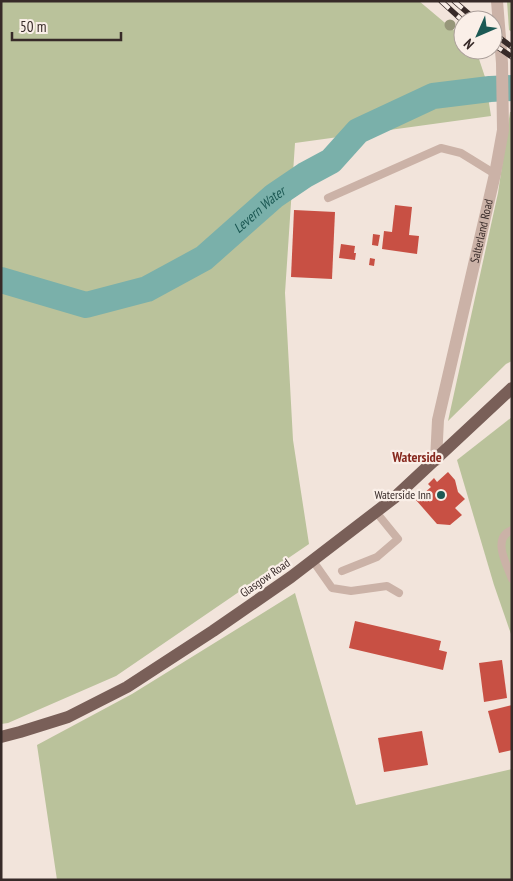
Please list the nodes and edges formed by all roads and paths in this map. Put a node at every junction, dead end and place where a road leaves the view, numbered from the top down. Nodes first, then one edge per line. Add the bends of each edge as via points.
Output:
1 (497, 1) edge
2 (495, 174) junction
3 (328, 198) dead end
4 (512, 388) edge
5 (436, 460) junction
6 (376, 512) junction
7 (512, 530) edge
8 (313, 561) junction
9 (342, 571) dead end
10 (512, 579) edge
11 (399, 593) dead end
12 (1, 737) edge

1 - 2 street, Salterland Road via 503,130
2 - 3 lane via 461,153 442,148
2 - 5 street, Salterland Road via 438,420
4 - 5 main road, Glasgow Road
5 - 6 main road, Glasgow Road
6 - 8 main road, Glasgow Road
6 - 9 lane via 398,539 377,557
7 - 10 lane via 506,532 501,546
8 - 11 lane via 332,588 352,591 387,586
8 - 12 main road, Glasgow Road via 127,687 68,717

